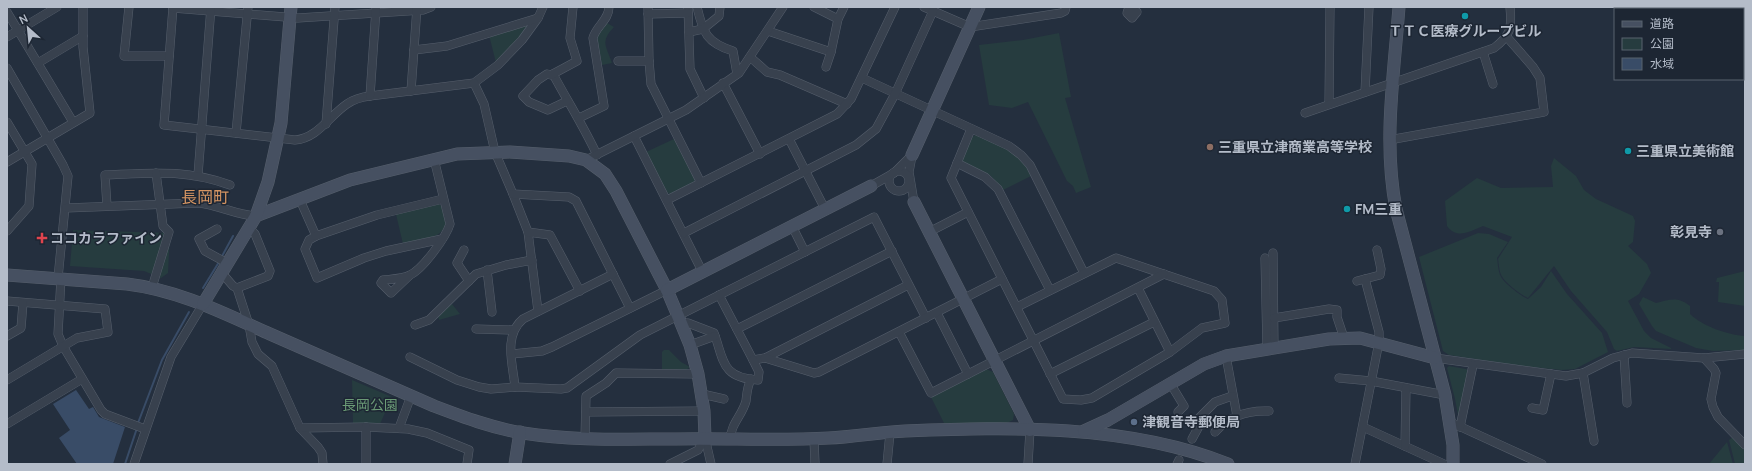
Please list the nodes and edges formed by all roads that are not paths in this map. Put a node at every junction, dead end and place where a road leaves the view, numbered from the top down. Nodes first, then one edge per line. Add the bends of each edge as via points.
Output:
1 (83, 7) edge
2 (129, 7) edge
3 (173, 7) edge
4 (431, 7) edge
5 (543, 7) edge
6 (573, 7) edge
7 (609, 7) edge
8 (698, 7) edge
9 (720, 7) edge
10 (783, 7) edge
11 (814, 7) edge
12 (844, 7) edge
13 (894, 7) edge
14 (924, 7) edge
15 (979, 7) edge
16 (1066, 7) edge
17 (1330, 7) edge
18 (1369, 7) edge
19 (1399, 7) edge
20 (1510, 7) edge
21 (52, 8) edge
22 (417, 8) edge
23 (211, 9) edge
24 (376, 10) edge
25 (648, 10) edge
26 (688, 10) edge
27 (248, 11) edge
28 (334, 11) edge
29 (932, 11) junction
30 (7, 12) edge
31 (291, 12) edge
32 (538, 18) junction
33 (838, 19) junction
34 (970, 27) junction
35 (703, 29) junction
36 (18, 30) junction
37 (768, 31) junction
38 (689, 32) junction
39 (83, 36) junction
40 (1506, 36) junction
41 (7, 37) edge
42 (414, 50) junction
43 (831, 52) junction
44 (1483, 52) junction
45 (169, 56) junction
46 (750, 57) junction
47 (618, 61) dead end
48 (649, 61) junction
49 (38, 62) junction
50 (826, 67) dead end
51 (7, 68) edge
52 (553, 74) junction
53 (737, 74) junction
54 (862, 78) junction
55 (1393, 82) junction
56 (474, 83) junction
57 (723, 84) junction
58 (1494, 84) dead end
59 (411, 91) junction
60 (1365, 92) junction
61 (895, 94) junction
62 (370, 96) junction
63 (704, 98) junction
64 (567, 101) junction
65 (847, 104) junction
66 (1329, 104) junction
67 (932, 110) junction
68 (1304, 113) dead end
69 (579, 118) junction
70 (668, 119) junction
71 (7, 122) edge
72 (73, 122) junction
73 (326, 124) junction
74 (201, 129) junction
75 (971, 129) junction
76 (236, 133) junction
77 (634, 136) junction
78 (47, 138) junction
79 (279, 138) junction
80 (789, 139) junction
81 (1389, 140) junction
82 (25, 151) junction
83 (495, 152) junction
84 (760, 154) junction
85 (598, 155) junction
86 (912, 155) junction
87 (434, 159) junction
88 (586, 160) junction
89 (7, 162) edge
90 (957, 163) junction
91 (806, 172) junction
92 (894, 172) junction
93 (156, 173) junction
94 (198, 175) junction
95 (910, 180) junction
96 (701, 183) junction
97 (230, 185) dead end
98 (871, 186) junction
99 (894, 189) junction
100 (513, 194) junction
101 (443, 199) junction
102 (300, 200) junction
103 (667, 200) junction
104 (914, 202) junction
105 (159, 204) junction
106 (107, 206) junction
107 (66, 208) junction
108 (825, 209) junction
109 (968, 212) junction
110 (256, 216) junction
111 (792, 226) junction
112 (248, 227) junction
113 (218, 229) dead end
114 (7, 231) edge
115 (528, 232) junction
116 (929, 232) junction
117 (684, 234) junction
118 (316, 236) junction
119 (442, 239) junction
120 (464, 250) dead end
121 (1377, 250) dead end
122 (892, 251) junction
123 (805, 252) junction
124 (1273, 254) dead end
125 (1265, 258) dead end
126 (532, 260) junction
127 (224, 266) junction
128 (487, 270) junction
129 (702, 270) junction
130 (1084, 273) junction
131 (613, 274) junction
132 (1164, 274) junction
133 (7, 275) edge
134 (410, 275) dead end
135 (60, 278) junction
136 (1002, 279) junction
137 (154, 281) dead end
138 (469, 281) junction
139 (908, 285) junction
140 (238, 288) junction
141 (1138, 288) junction
142 (667, 290) junction
143 (1050, 290) junction
144 (580, 291) junction
145 (719, 296) junction
146 (964, 299) junction
147 (7, 301) edge
148 (23, 303) junction
149 (203, 304) junction
150 (60, 306) junction
151 (1017, 307) junction
152 (630, 308) junction
153 (538, 311) junction
154 (492, 312) dead end
155 (937, 312) junction
156 (926, 318) junction
157 (1274, 318) junction
158 (679, 320) junction
159 (1154, 322) junction
160 (249, 325) junction
161 (415, 326) dead end
162 (476, 329) dead end
163 (737, 329) junction
164 (514, 330) junction
165 (899, 332) junction
166 (7, 336) edge
167 (715, 336) junction
168 (1344, 338) junction
169 (1034, 341) junction
170 (1379, 342) junction
171 (690, 345) junction
172 (63, 346) junction
173 (1270, 349) junction
174 (1170, 352) junction
175 (512, 354) junction
176 (1745, 354) edge
177 (1624, 355) junction
178 (1226, 356) junction
179 (410, 357) dead end
180 (765, 358) junction
181 (1435, 358) junction
182 (1704, 358) junction
183 (753, 360) junction
184 (995, 361) junction
185 (1473, 364) junction
186 (1583, 373) junction
187 (698, 374) junction
188 (968, 374) junction
189 (1050, 374) junction
190 (1551, 374) junction
191 (1339, 378) dead end
192 (82, 379) junction
193 (751, 379) junction
194 (7, 380) edge
195 (1371, 382) junction
196 (1170, 383) junction
197 (515, 388) junction
198 (1406, 388) junction
199 (702, 394) junction
200 (1445, 395) junction
201 (411, 396) junction
202 (1232, 396) junction
203 (724, 399) dead end
204 (1627, 403) dead end
205 (1532, 408) dead end
206 (704, 411) junction
207 (1269, 411) dead end
208 (586, 412) junction
209 (1178, 412) dead end
210 (1236, 416) junction
211 (7, 424) edge
212 (1455, 424) junction
213 (366, 427) junction
214 (1363, 427) junction
215 (144, 428) junction
216 (300, 428) junction
217 (399, 428) junction
218 (1030, 430) junction
219 (1083, 431) junction
220 (520, 432) junction
221 (890, 432) junction
222 (1215, 432) dead end
223 (705, 438) junction
224 (586, 439) junction
225 (814, 439) junction
226 (1192, 439) dead end
227 (730, 440) junction
228 (1594, 441) dead end
229 (1405, 446) junction
230 (1745, 446) edge
231 (134, 464) edge
232 (323, 464) edge
233 (366, 464) edge
234 (467, 464) edge
235 (515, 464) edge
236 (670, 464) edge
237 (711, 464) edge
238 (815, 464) edge
239 (888, 464) edge
240 (1028, 464) edge
241 (1228, 464) edge
242 (1355, 464) edge
243 (1444, 464) edge
244 (1453, 464) edge
245 (1542, 464) edge

1 - 39 street
2 - 45 street via 124,56
3 - 23 street
3 - 45 street
4 - 22 street
5 - 32 street
6 - 52 street via 570,38 577,61
7 - 69 street via 608,15 593,38 604,106
8 - 35 street
9 - 35 street via 719,16
10 - 37 street
11 - 33 street
12 - 33 street
13 - 54 street
14 - 29 street
15 - 34 street
16 - 34 street via 1061,13
17 - 66 street
18 - 60 street
19 - 55 street
20 - 40 street via 1510,30
21 - 36 street
22 - 24 street
22 - 42 street
23 - 27 street
23 - 74 street
24 - 28 street
24 - 62 street
25 - 26 street
25 - 48 street
26 - 38 street
27 - 31 street
27 - 76 street
28 - 31 street
28 - 73 street
29 - 34 street
29 - 61 street
30 - 36 street
31 - 79 street
32 - 42 street via 447,46
32 - 56 street via 498,65
33 - 43 street
34 - 67 street
35 - 38 street
35 - 53 street via 717,45 733,51
36 - 41 street
36 - 49 street
37 - 43 street
37 - 46 street
38 - 63 street via 690,69
39 - 49 street
39 - 72 street via 90,113
40 - 44 street via 1505,40 1494,48
40 - 81 street via 1533,66 1540,78 1544,112
42 - 59 street
43 - 50 street
44 - 55 street
44 - 58 street
45 - 74 street via 164,125
46 - 53 street
46 - 65 street via 767,72 780,75
47 - 48 street
48 - 70 street via 651,84
49 - 72 street
51 - 78 street
52 - 64 street
52 - 64 street via 547,74 538,80 523,96 548,110
53 - 57 street
54 - 61 street
54 - 65 street
55 - 60 street
55 - 81 street
56 - 59 street
56 - 83 street via 484,104
57 - 63 street
57 - 84 street
59 - 62 street
60 - 66 street
61 - 67 street
61 - 91 street via 876,129 856,145
62 - 73 street via 348,102
63 - 70 street
64 - 69 street
65 - 80 street via 837,114
66 - 68 street
67 - 75 street
67 - 86 street
69 - 85 street
70 - 77 street
70 - 96 street
71 - 82 street
72 - 78 street
73 - 79 street via 302,139
74 - 76 street
74 - 94 street
75 - 90 street
75 - 130 street via 1008,146 1026,161
76 - 79 street
77 - 85 street
77 - 103 street
78 - 82 street
78 - 107 street via 68,176
79 - 110 street
80 - 84 street
80 - 91 street
81 - 181 street via 1396,209
82 - 89 street
82 - 114 street via 32,164 29,206
83 - 87 street via 457,154
83 - 88 street via 569,156
83 - 100 street
84 - 96 street
85 - 88 street
86 - 92 street
86 - 95 street
87 - 101 street
87 - 102 street via 350,180
88 - 142 street via 605,174 616,191
90 - 109 street via 951,178
90 - 143 street via 985,176 998,189
91 - 108 street
91 - 117 street
92 - 95 street via 903,171
92 - 98 street
92 - 99 street via 889,180
93 - 94 street
93 - 105 street
93 - 106 street via 106,175
94 - 97 street
95 - 99 street via 905,189
95 - 104 street
96 - 103 street
98 - 99 street
98 - 108 street
99 - 104 street
100 - 115 street
100 - 131 street via 569,197 576,201
101 - 118 street via 377,215
101 - 119 street via 450,224
102 - 110 street
102 - 118 street
103 - 117 street
104 - 116 street
105 - 106 street
105 - 110 street via 208,204
105 - 137 street via 163,226 169,232
106 - 107 street
107 - 135 street
108 - 111 street
109 - 116 street
109 - 136 street
110 - 112 street
111 - 123 street
111 - 129 street
112 - 127 street
112 - 140 street via 255,234 270,271 268,276
113 - 127 street via 199,239 205,251 216,257
115 - 126 street
115 - 144 street via 550,235
116 - 146 street
117 - 129 street
118 - 119 street via 309,240 305,249 317,278 364,258
119 - 134 street via 434,252
120 - 138 street via 457,264
121 - 170 street via 1380,275 1361,280 1379,332
122 - 123 street via 874,217
122 - 139 street
122 - 163 street
123 - 145 street
124 - 157 street
125 - 173 street
126 - 128 street
126 - 153 street
127 - 140 street via 233,286
127 - 149 street
128 - 138 street via 476,274
128 - 154 street
129 - 142 street
130 - 132 street via 1116,258
130 - 143 street
131 - 144 street
131 - 152 street
132 - 141 street
132 - 174 street via 1214,290 1219,294 1225,323 1202,328
133 - 135 street
135 - 149 street via 145,286
135 - 150 street
136 - 146 street
136 - 151 street
138 - 161 street via 429,320
139 - 156 street
139 - 180 street
140 - 160 street
141 - 159 street
141 - 169 street
142 - 152 street
142 - 158 street
143 - 151 street
144 - 153 street
145 - 158 street
145 - 163 street
146 - 155 street
146 - 184 street
147 - 148 street
148 - 150 street
148 - 166 street via 21,328
149 - 160 street
149 - 215 street via 171,357
150 - 172 street via 58,334
150 - 172 street via 105,310 108,332 82,336
151 - 169 street
152 - 175 street via 542,351
153 - 164 street via 523,319
155 - 156 street
155 - 188 street
156 - 165 street
157 - 168 street via 1337,310
157 - 173 street
158 - 167 street via 714,333
158 - 171 street
158 - 197 street via 633,340 567,388
159 - 174 street
159 - 189 street
160 - 201 street
160 - 216 street via 252,342 258,354 272,366
162 - 164 street
163 - 183 street
164 - 175 street via 510,338
165 - 180 street via 816,373
165 - 188 street via 930,393
167 - 171 street
167 - 193 street via 726,367
168 - 170 street
168 - 173 street
169 - 184 street
169 - 189 street
170 - 181 street
170 - 195 street
171 - 187 street
172 - 192 street
172 - 194 street
173 - 178 street
174 - 189 street via 1085,400 1064,400
175 - 197 street
176 - 182 street
177 - 182 street via 1641,353
177 - 186 street
177 - 204 street
178 - 196 street via 1204,364
178 - 202 street
179 - 197 street via 466,384 492,389
180 - 183 street
181 - 185 street
181 - 200 street
182 - 230 street via 1716,373 1711,399 1714,411
183 - 193 street via 759,372 758,380
184 - 188 street
184 - 218 street
185 - 190 street
185 - 212 street
186 - 190 street via 1566,376
186 - 228 street
187 - 199 street
187 - 208 street via 616,373 586,396
190 - 205 street via 1543,410
191 - 195 street
192 - 211 street
192 - 215 street via 105,414
193 - 227 street via 746,389 746,401 731,430
195 - 198 street
195 - 214 street
196 - 209 street via 1184,406
196 - 219 street via 1108,420
198 - 200 street
198 - 229 street
199 - 203 street
199 - 206 street
200 - 212 street
201 - 217 street
201 - 220 street via 470,420
202 - 210 street
202 - 226 street via 1215,402 1199,418 1198,428
206 - 208 street
206 - 223 street
207 - 210 street via 1248,412
208 - 224 street
210 - 222 street
212 - 244 street
212 - 245 street
213 - 216 street
213 - 217 street
213 - 233 street
214 - 229 street
214 - 242 street
215 - 231 street
216 - 232 street via 318,447
217 - 234 street via 427,433 469,450
218 - 219 street
218 - 221 street
218 - 240 street
219 - 241 street via 1141,439
220 - 224 street
220 - 235 street
221 - 225 street
221 - 239 street
223 - 224 street
223 - 227 street
223 - 236 street via 698,450
223 - 237 street
225 - 227 street
225 - 238 street
229 - 243 street

